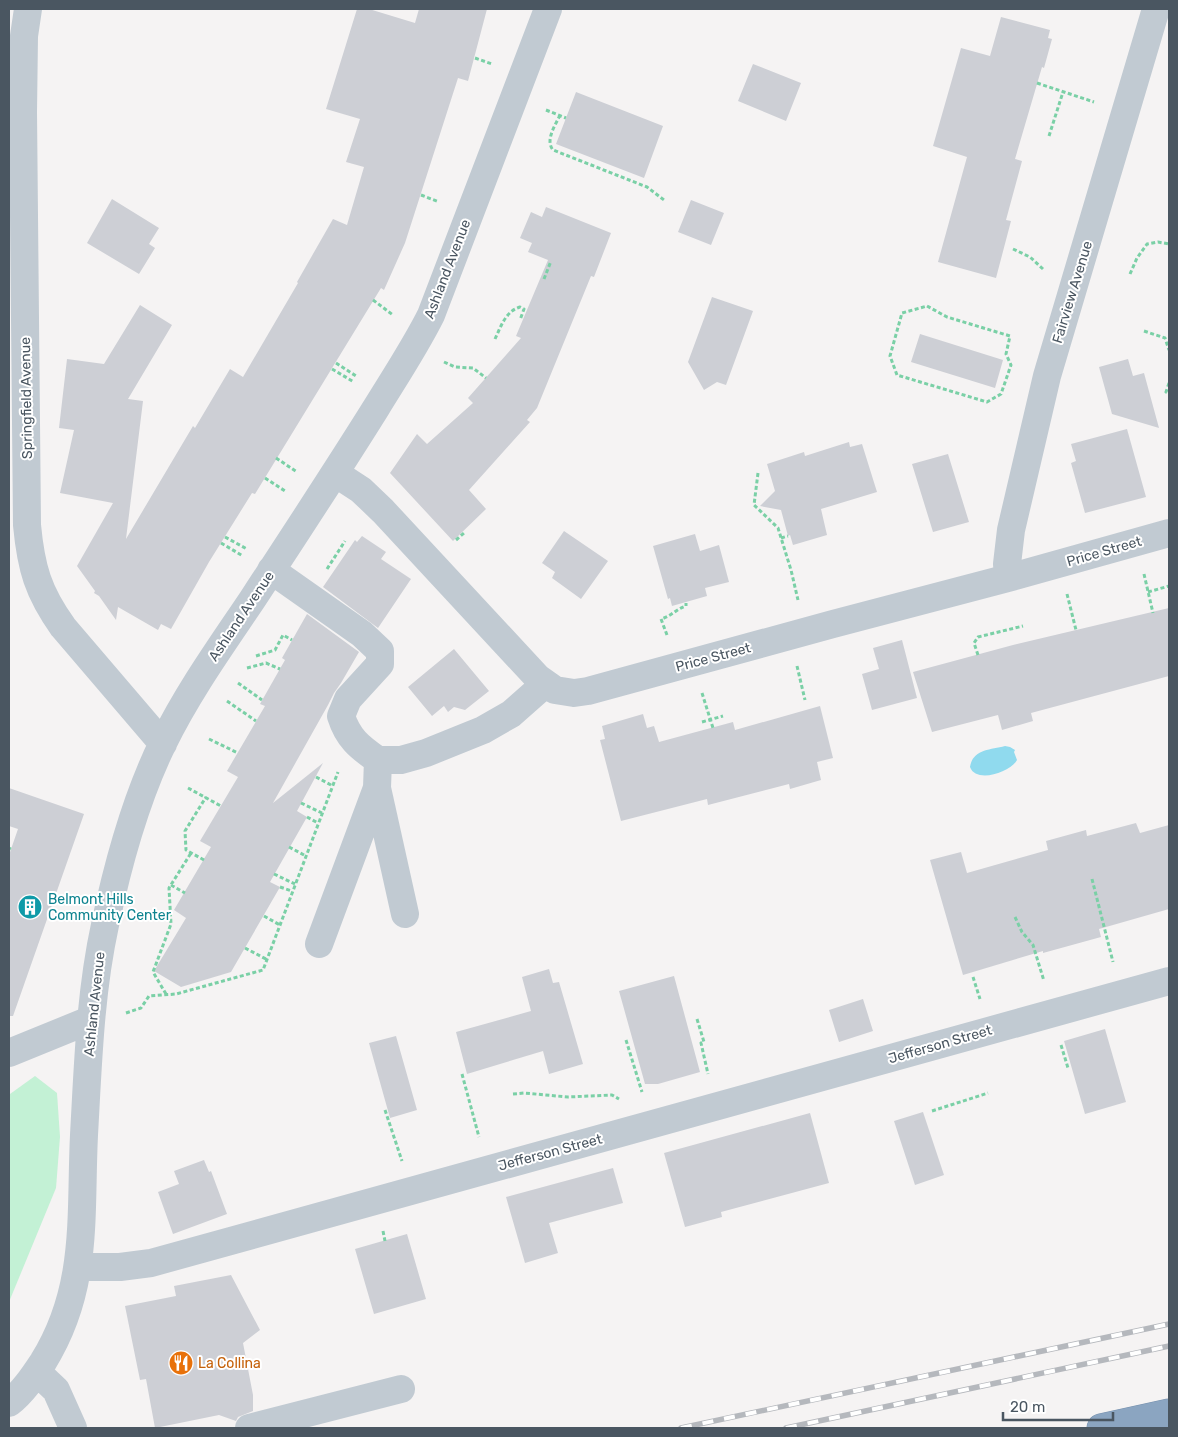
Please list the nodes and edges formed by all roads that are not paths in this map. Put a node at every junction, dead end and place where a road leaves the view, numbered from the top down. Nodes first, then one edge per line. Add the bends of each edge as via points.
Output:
1 (28, 9) edge
2 (548, 9) edge
3 (1156, 9) edge
4 (336, 473) junction
5 (1169, 533) edge
6 (258, 561) junction
7 (1008, 578) junction
8 (546, 684) junction
9 (163, 744) junction
10 (378, 760) junction
11 (376, 788) junction
12 (405, 914) dead end
13 (319, 944) dead end
14 (1169, 981) edge
15 (90, 1020) junction
16 (9, 1053) edge
17 (78, 1267) junction
18 (37, 1372) junction
19 (401, 1389) dead end
20 (9, 1403) edge
21 (1169, 1413) edge
22 (73, 1428) edge
23 (249, 1428) edge
24 (1101, 1428) edge

1 - 9 street, Springfield Avenue via 24,36 22,126 30,552 37,582 53,613
2 - 4 street, Ashland Avenue via 431,315 416,345
3 - 7 street, Fairview Avenue via 1047,376 1011,530
4 - 6 street, Ashland Avenue
4 - 8 street, Price Street via 383,511 528,669
5 - 7 street, Price Street
6 - 9 street, Ashland Avenue via 206,669
6 - 10 street via 362,634 380,651 380,664 348,699 341,716 346,731 361,748
7 - 8 street, Price Street via 588,691 563,692
8 - 10 street via 511,714 483,730 401,760
9 - 15 street, Ashland Avenue via 135,813 118,868 95,974
10 - 11 street
11 - 12 street
11 - 13 street
14 - 17 street, Jefferson Street via 151,1263 120,1268
15 - 16 street
15 - 17 street, Ashland Avenue
17 - 18 street via 64,1320
18 - 20 street
18 - 22 street via 56,1390
19 - 23 street
21 - 24 highway

